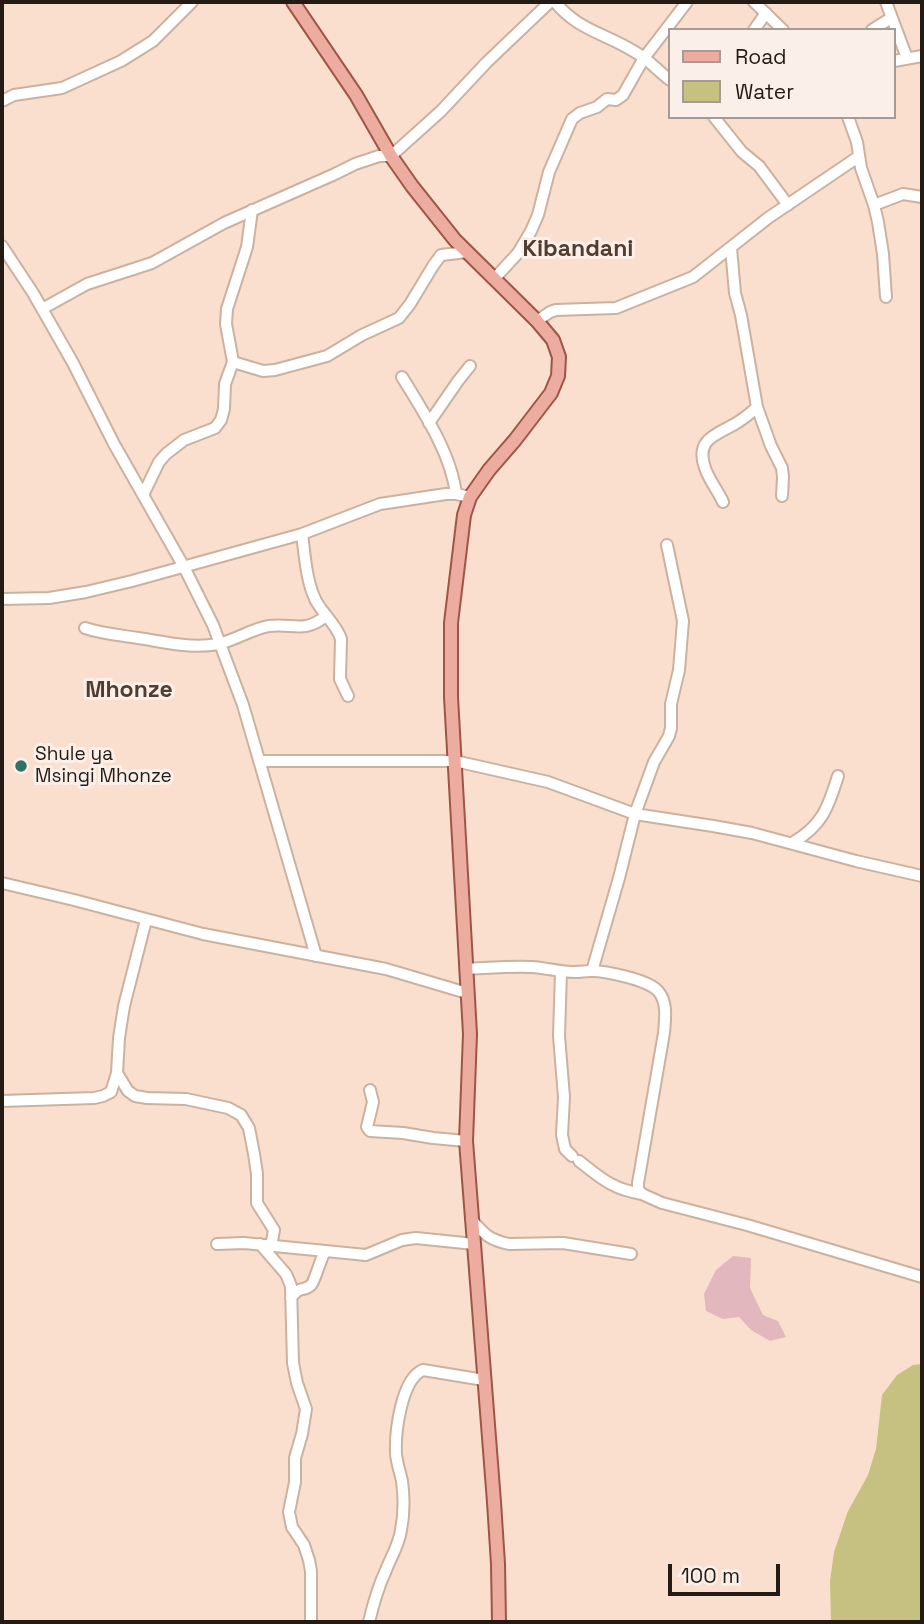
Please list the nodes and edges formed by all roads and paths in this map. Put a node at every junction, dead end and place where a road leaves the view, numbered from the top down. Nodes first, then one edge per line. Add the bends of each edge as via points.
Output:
1 (192, 2) edge
2 (293, 2) edge
3 (552, 2) edge
4 (687, 2) edge
5 (754, 2) edge
6 (886, 2) edge
7 (766, 13) junction
8 (891, 18) junction
9 (755, 28) edge
10 (781, 28) edge
11 (875, 28) edge
12 (895, 28) edge
13 (896, 30) edge
14 (922, 56) edge
15 (644, 58) junction
16 (907, 58) junction
17 (896, 61) edge
18 (668, 78) edge
19 (2, 101) edge
20 (715, 119) edge
21 (849, 119) edge
22 (391, 156) junction
23 (858, 157) junction
24 (922, 197) edge
25 (788, 205) junction
26 (874, 205) junction
27 (252, 210) junction
28 (2, 246) edge
29 (731, 248) junction
30 (467, 252) junction
31 (495, 278) junction
32 (886, 297) dead end
33 (42, 309) junction
34 (537, 321) junction
35 (233, 362) junction
36 (470, 366) dead end
37 (402, 377) dead end
38 (757, 407) junction
39 (429, 423) junction
40 (456, 494) junction
41 (143, 495) junction
42 (470, 496) junction
43 (782, 496) dead end
44 (723, 502) dead end
45 (302, 534) junction
46 (667, 545) dead end
47 (184, 567) junction
48 (2, 599) edge
49 (326, 616) junction
50 (85, 628) dead end
51 (220, 643) junction
52 (348, 696) dead end
53 (259, 761) junction
54 (455, 761) junction
55 (838, 776) dead end
56 (635, 814) junction
57 (792, 844) junction
58 (922, 876) edge
59 (2, 883) edge
60 (146, 920) junction
61 (316, 956) junction
62 (467, 969) junction
63 (561, 971) junction
64 (592, 971) junction
65 (467, 993) junction
66 (117, 1073) junction
67 (369, 1090) dead end
68 (2, 1101) edge
69 (466, 1141) junction
70 (642, 1194) junction
71 (471, 1219) junction
72 (217, 1244) dead end
73 (474, 1244) junction
74 (266, 1245) junction
75 (325, 1251) junction
76 (631, 1254) dead end
77 (922, 1277) edge
78 (291, 1298) junction
79 (484, 1380) junction
80 (311, 1622) edge
81 (369, 1622) edge
82 (499, 1622) edge

1 - 19 street via 153,41 121,61 62,88
2 - 22 main road
3 - 15 street via 578,24
3 - 22 street
4 - 15 street
5 - 7 street
6 - 8 street
7 - 9 street
7 - 10 street
8 - 11 street
8 - 12 street
13 - 16 street
14 - 16 street
15 - 18 street
15 - 31 street via 624,95 605,100 572,120 531,231
16 - 17 street
20 - 25 street
21 - 23 street
22 - 27 street via 355,164
22 - 30 main road
23 - 25 street
23 - 26 street
24 - 26 street via 903,194
25 - 29 street
26 - 32 street
27 - 33 street via 159,260 87,284
27 - 35 street via 247,247 227,309
28 - 33 street
29 - 34 street via 694,277 628,304 556,310
29 - 38 street
30 - 31 main road
30 - 35 street via 441,256 399,318 327,356 263,371
31 - 34 main road
33 - 41 street
34 - 42 main road via 553,340 559,357 558,376 551,393
35 - 41 street via 221,420 215,428 184,440 166,454
36 - 39 street
37 - 39 street
38 - 43 street via 782,468
38 - 44 street via 710,436 702,451 704,467
39 - 40 street via 451,469
40 - 42 street
40 - 45 street via 380,504
41 - 47 street
42 - 54 main road via 451,623
45 - 47 street
45 - 49 street via 311,587
46 - 56 street via 682,614 682,648 669,736
47 - 48 street via 86,592
47 - 51 street
49 - 51 street via 310,626 272,626
49 - 52 street via 341,639 340,679
50 - 51 street via 177,645
51 - 53 street
53 - 54 street
53 - 61 street
54 - 56 street via 548,782
54 - 62 main road
55 - 57 street via 820,821
56 - 57 street
56 - 64 street
57 - 58 street
59 - 60 street
60 - 61 street
60 - 66 street via 124,1006
61 - 65 street via 386,969
62 - 63 street
62 - 65 main road
63 - 64 street
63 - 70 street via 565,1149 610,1185
64 - 70 street via 651,986 665,1004 638,1183
65 - 69 main road
66 - 68 street via 111,1092 103,1096
66 - 74 street via 135,1096 186,1099 241,1115 251,1137 257,1206 274,1230
67 - 69 street via 373,1097 370,1131
69 - 71 main road
70 - 77 street
71 - 73 main road
71 - 76 street via 485,1236 509,1244 563,1242
72 - 74 street
73 - 75 street via 416,1238 366,1255
73 - 79 main road
74 - 75 street
74 - 78 street via 286,1274
75 - 78 street via 313,1284 297,1290
78 - 80 street via 293,1363 306,1409 289,1512 309,1560
79 - 81 street via 423,1370 409,1385 396,1452 402,1482 401,1533
79 - 82 main road

